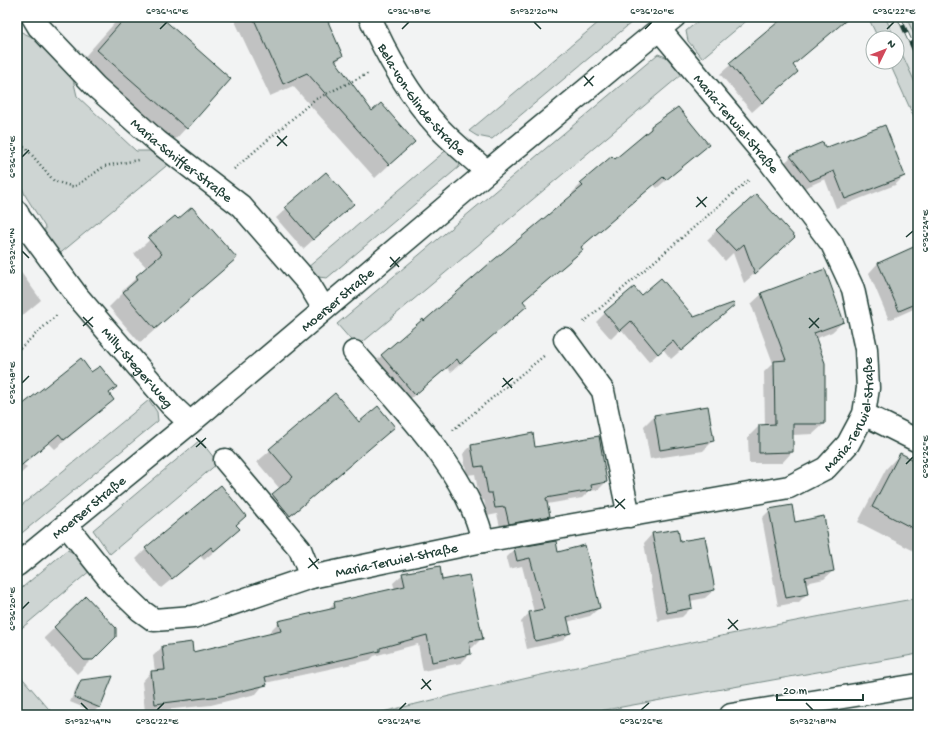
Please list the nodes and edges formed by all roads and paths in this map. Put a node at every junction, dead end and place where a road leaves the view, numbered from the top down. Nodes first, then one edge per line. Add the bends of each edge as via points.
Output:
1 (33, 17) edge
2 (370, 17) edge
3 (667, 23) edge
4 (392, 61) junction
5 (17, 143) edge
6 (171, 152) junction
7 (770, 162) junction
8 (487, 172) junction
9 (215, 185) junction
10 (17, 212) edge
11 (78, 297) junction
12 (324, 309) junction
13 (565, 339) junction
14 (17, 351) edge
15 (354, 352) dead end
16 (864, 414) junction
17 (190, 423) junction
18 (918, 441) edge
19 (434, 446) junction
20 (225, 460) dead end
21 (629, 516) junction
22 (66, 525) junction
23 (484, 541) junction
24 (17, 565) edge
25 (311, 576) junction
26 (918, 685) edge
27 (731, 715) edge

1 - 6 street, Maria-Schiffer-Straße via 39,27 96,87
2 - 4 street, Bela-von-Glinde-Straße
3 - 7 street, Maria-Terwiel-Straße
3 - 8 street, Moerser Straße
4 - 8 street, Bela-von-Glinde-Straße via 439,128
4 - 9 path via 314,100
5 - 6 path via 26,148 54,181 74,187 105,166
6 - 9 street, Maria-Schiffer-Straße
7 - 13 path
7 - 16 street, Maria-Terwiel-Straße via 832,244 853,289 866,349 868,388
8 - 12 street, Moerser Straße
9 - 12 street, Maria-Schiffer-Straße via 241,206 292,263 310,284
10 - 11 street, Milly-Steger-Weg
11 - 14 path
11 - 17 street, Milly-Steger-Weg via 171,405
12 - 17 street, Moerser Straße
13 - 19 path
13 - 21 street via 603,391
15 - 19 street
16 - 18 street
16 - 21 street, Maria-Terwiel-Straße via 848,444 826,468 789,487
17 - 22 street, Moerser Straße
19 - 23 street via 467,498
20 - 25 street via 300,549
21 - 23 street, Maria-Terwiel-Straße
22 - 24 street, Moerser Straße
22 - 25 street, Maria-Terwiel-Straße via 114,584 154,620 193,617
23 - 25 street, Maria-Terwiel-Straße
26 - 27 street

